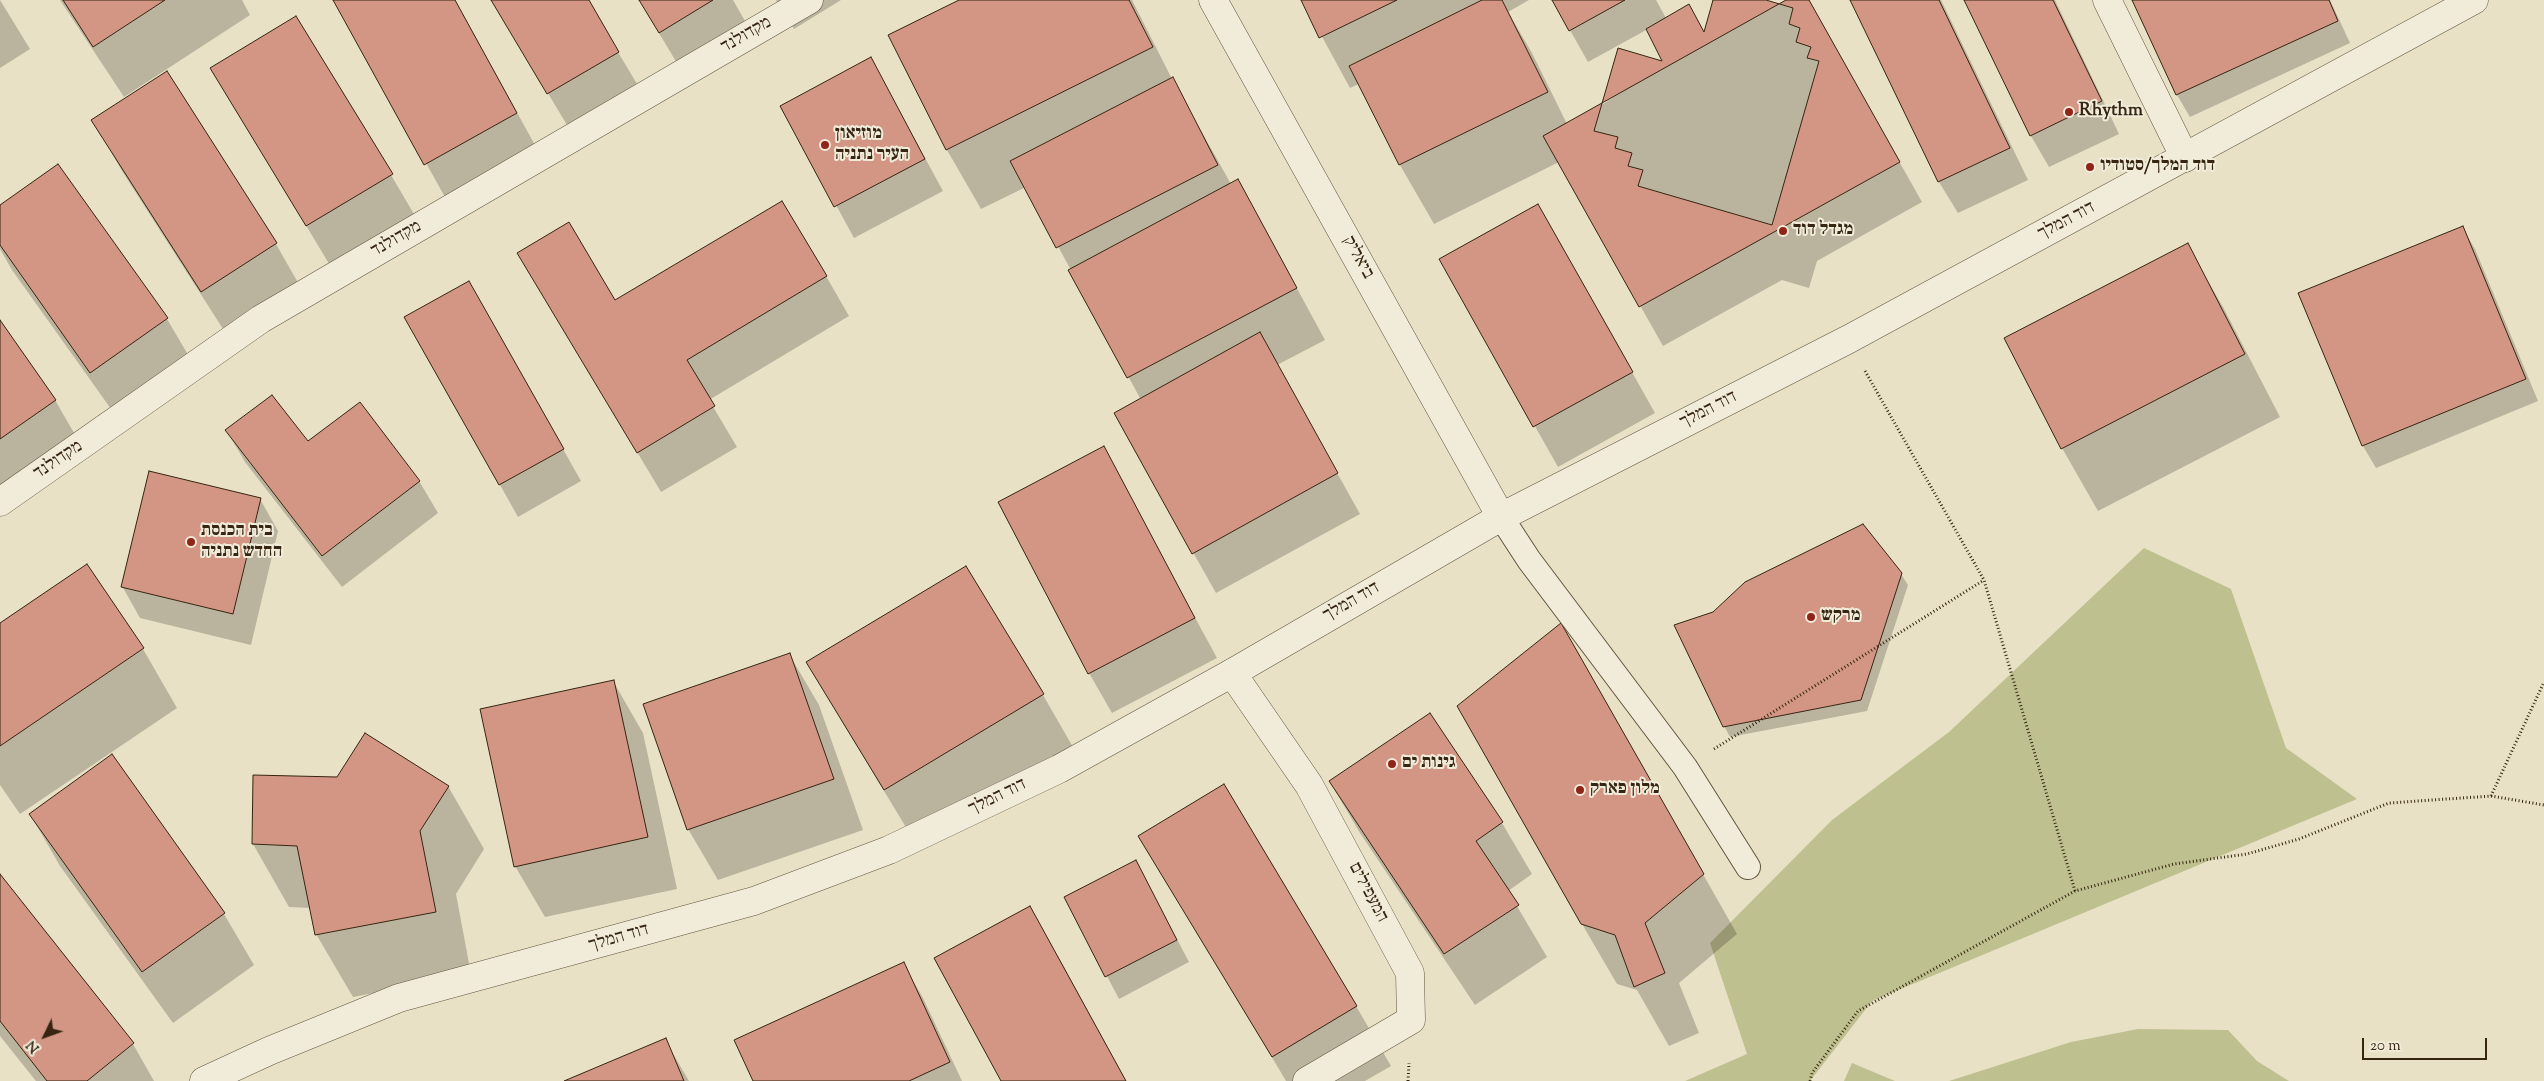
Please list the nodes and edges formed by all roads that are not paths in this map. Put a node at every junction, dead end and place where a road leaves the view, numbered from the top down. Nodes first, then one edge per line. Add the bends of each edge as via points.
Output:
1 (808, 0) edge
2 (1213, 0) edge
3 (2107, 0) edge
4 (2463, 6) edge
5 (2185, 158) junction
6 (0, 502) edge
7 (1502, 517) junction
8 (1232, 673) junction
9 (1748, 867) dead end
10 (204, 1081) edge
11 (1307, 1081) edge

1 - 6 street, מקדולנד via 261,319
2 - 7 street, ביאליק
3 - 5 street
4 - 5 street, דוד המלך
5 - 7 street, דוד המלך via 1849,339
7 - 8 street, דוד המלך
7 - 9 lane via 1529,560 1685,767
8 - 10 street, דוד המלך via 1059,769 889,850 754,901 399,998
8 - 11 street, המעפילים via 1308,785 1410,973 1411,1020

